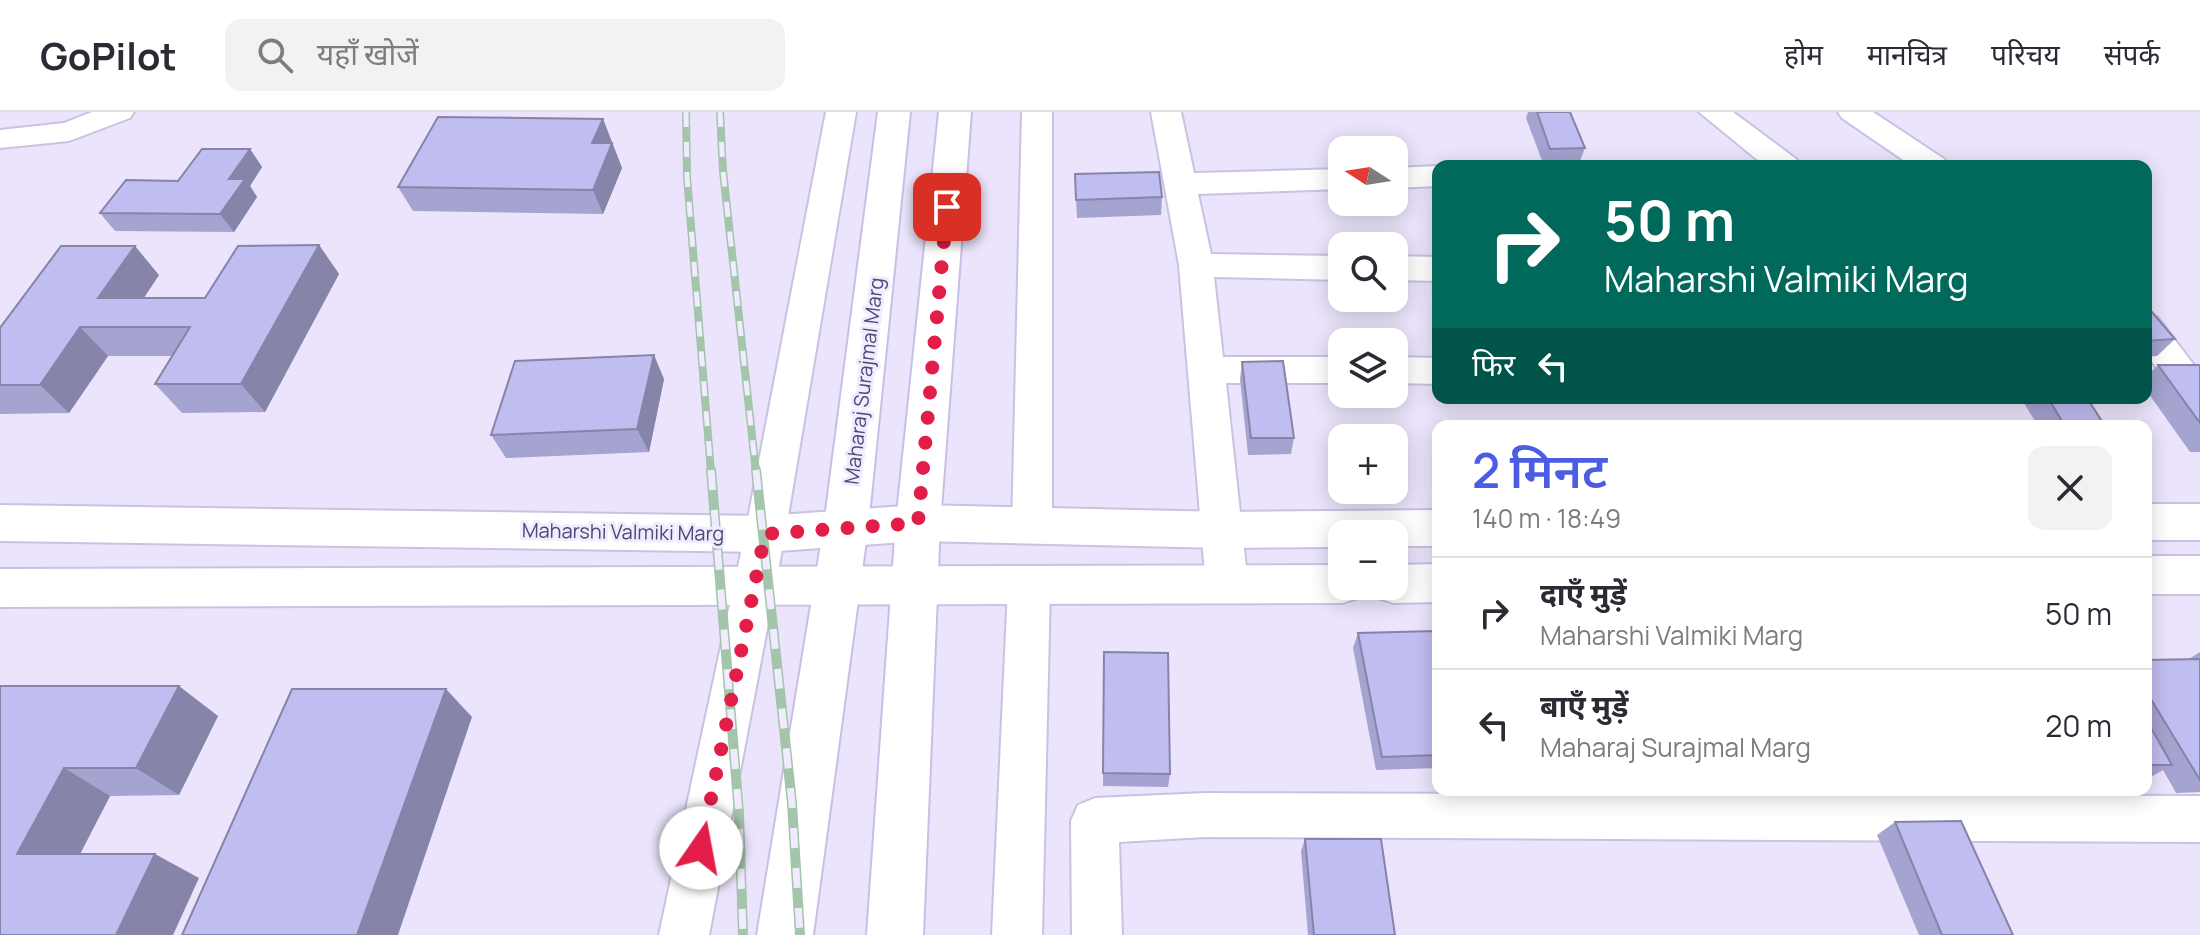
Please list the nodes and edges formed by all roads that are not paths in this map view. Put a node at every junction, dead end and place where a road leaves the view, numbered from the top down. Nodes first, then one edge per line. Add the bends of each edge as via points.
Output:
1 (119, 112) edge
2 (841, 112) edge
3 (894, 112) edge
4 (955, 112) edge
5 (1037, 112) edge
6 (1166, 112) edge
7 (1714, 112) edge
8 (1853, 112) edge
9 (0, 139) edge
10 (1777, 160) edge
11 (1924, 160) edge
12 (1432, 176) edge
13 (1408, 177) edge
14 (1328, 179) edge
15 (1179, 184) junction
16 (1196, 265) junction
17 (1328, 268) edge
18 (1408, 268) edge
19 (1432, 269) edge
20 (2152, 338) edge
21 (1207, 370) junction
22 (1328, 370) edge
23 (1408, 370) edge
24 (1432, 371) edge
25 (2176, 382) edge
26 (2152, 522) edge
27 (2200, 522) edge
28 (0, 523) edge
29 (918, 523) junction
30 (846, 526) junction
31 (245, 527) junction
32 (1032, 527) junction
33 (1432, 528) edge
34 (1223, 530) junction
35 (765, 534) junction
36 (2152, 575) edge
37 (2200, 575) edge
38 (1432, 583) edge
39 (1328, 584) edge
40 (1408, 584) edge
41 (917, 585) junction
42 (1227, 586) junction
43 (837, 587) junction
44 (0, 588) edge
45 (211, 588) junction
46 (1029, 588) junction
47 (754, 589) junction
48 (2200, 819) edge
49 (684, 935) edge
50 (785, 935) edge
51 (895, 935) edge
52 (1017, 935) edge
53 (1097, 935) edge

1 - 9 street via 69,132
2 - 35 street
3 - 30 street, Maharaj Surajmal Marg
4 - 29 street
5 - 32 street
6 - 15 street
7 - 10 street
8 - 11 street
12 - 13 street
14 - 15 street
15 - 16 street
16 - 17 street
16 - 21 street
18 - 19 street
20 - 25 street
21 - 22 street
21 - 34 street
23 - 24 street
26 - 27 street
28 - 31 street, Maharshi Valmiki Marg
29 - 30 street, Maharshi Valmiki Marg
29 - 32 street, Maharshi Valmiki Marg
29 - 41 street
30 - 35 street, Maharshi Valmiki Marg
30 - 43 street, Maharaj Surajmal Marg
31 - 35 street, Maharshi Valmiki Marg
31 - 45 street
32 - 34 street, Maharshi Valmiki Marg
33 - 34 street, Maharshi Valmiki Marg
34 - 42 street
35 - 47 street
36 - 37 street
38 - 40 street
39 - 42 street
41 - 43 street
41 - 46 street
41 - 51 street
42 - 46 street
43 - 47 street
43 - 50 street, Maharaj Surajmal Marg
44 - 45 street
45 - 47 street
46 - 52 street
47 - 49 street
48 - 53 street via 1205,815 1095,821

